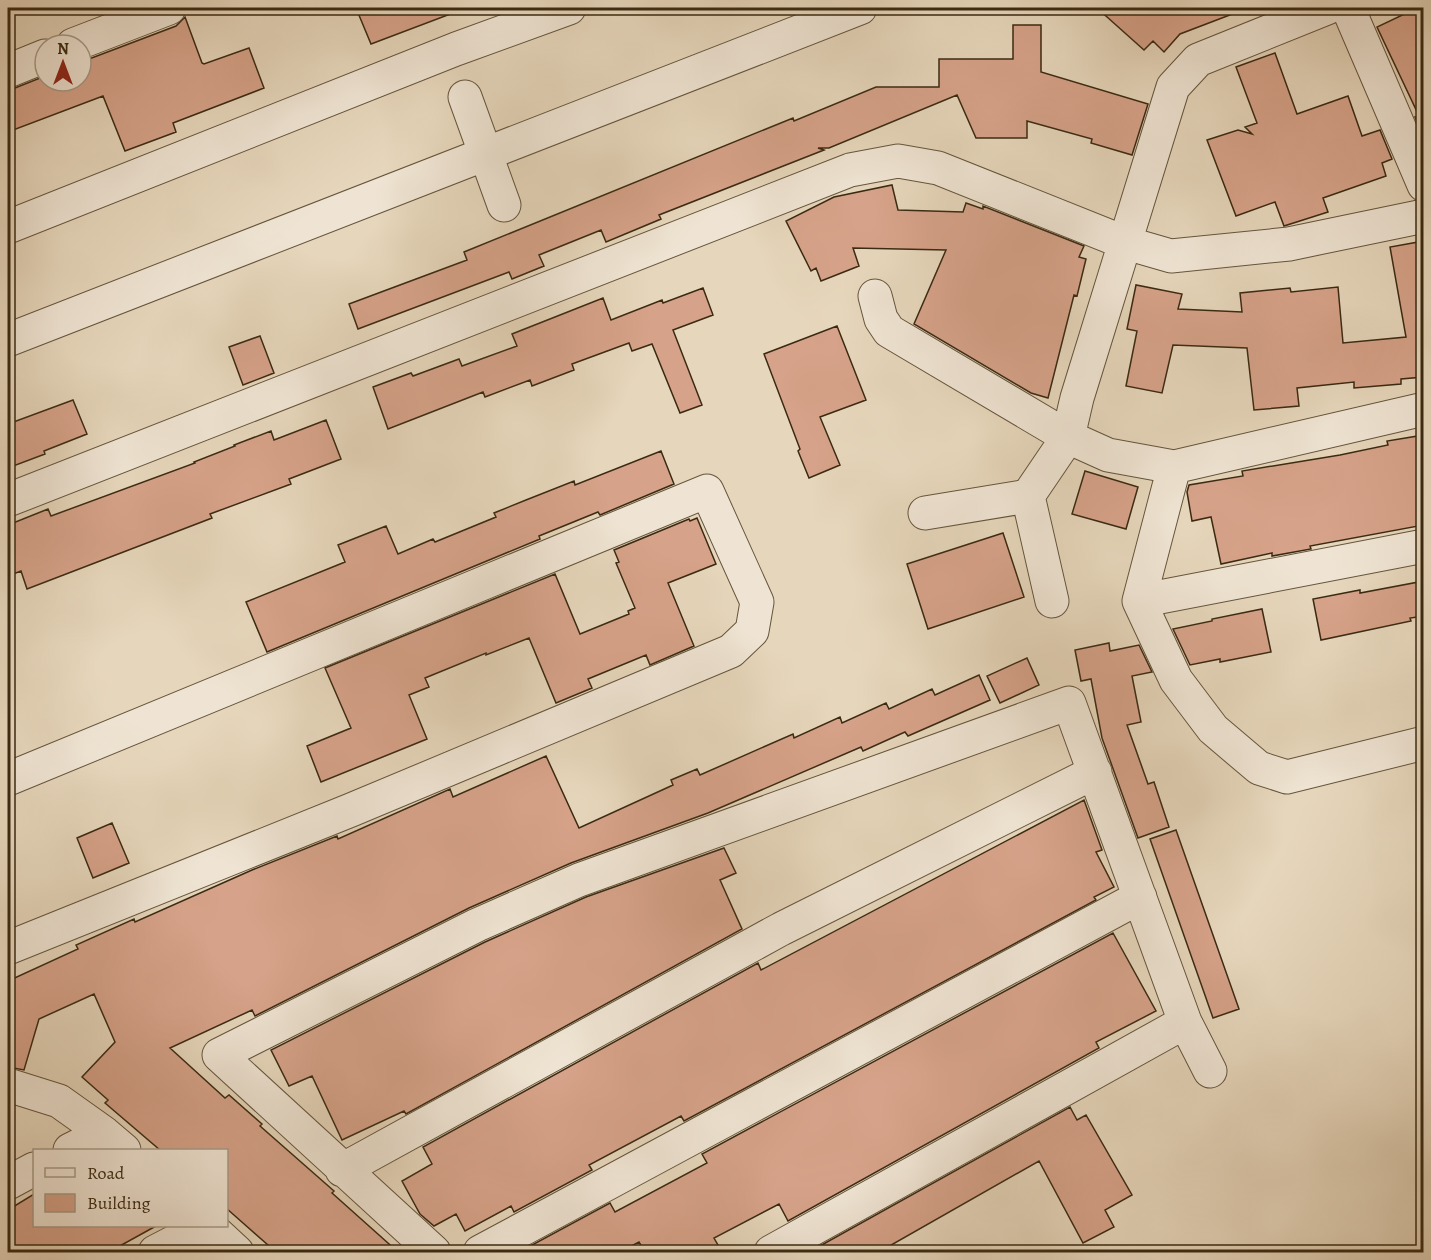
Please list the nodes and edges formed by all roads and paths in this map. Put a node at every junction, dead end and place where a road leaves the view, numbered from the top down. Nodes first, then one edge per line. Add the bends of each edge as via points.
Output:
1 (169, 8) edge
2 (569, 8) edge
3 (860, 8) edge
4 (1327, 8) edge
5 (1348, 8) edge
6 (93, 37) edge
7 (33, 61) edge
8 (8, 71) edge
9 (465, 97) dead end
10 (485, 154) junction
11 (1424, 185) edge
12 (504, 205) dead end
13 (1424, 216) edge
14 (8, 227) edge
15 (1126, 243) junction
16 (875, 296) dead end
17 (8, 340) edge
18 (1424, 409) edge
19 (1068, 437) junction
20 (1174, 467) junction
21 (1028, 496) junction
22 (8, 500) edge
23 (925, 513) dead end
24 (1424, 546) edge
25 (1052, 601) dead end
26 (1139, 601) junction
27 (1424, 743) edge
28 (1095, 772) junction
29 (8, 779) edge
30 (1140, 897) junction
31 (8, 948) edge
32 (1185, 1022) junction
33 (1210, 1071) dead end
34 (8, 1085) edge
35 (114, 1142) edge
36 (76, 1149) edge
37 (33, 1170) edge
38 (342, 1170) junction
39 (8, 1183) edge
40 (205, 1227) edge
41 (208, 1227) edge
42 (155, 1252) edge
43 (237, 1252) edge
44 (434, 1252) edge
45 (480, 1252) edge
46 (771, 1252) edge

1 - 6 street
2 - 14 street
3 - 10 street
4 - 15 street via 1197,60 1173,87
5 - 11 street
7 - 8 street
9 - 10 street
10 - 12 street
10 - 17 street
13 - 15 street via 1289,244 1171,256
15 - 19 street
15 - 22 street via 938,168 898,161 850,170
16 - 19 street via 889,331
18 - 20 street
19 - 20 street via 1108,455
19 - 21 street
20 - 26 street
21 - 23 street
21 - 25 street
24 - 26 street
26 - 27 street via 1176,680 1213,729 1259,768 1287,777
28 - 30 street
28 - 38 street via 781,928
28 - 38 street via 1070,703 579,880 477,925 219,1055
29 - 31 street via 706,491 757,602 752,631 731,651 340,815
30 - 32 street
30 - 45 street
32 - 33 street
32 - 46 street
34 - 35 street via 58,1101
35 - 36 street
37 - 39 street
38 - 44 street
40 - 42 street
41 - 43 street

